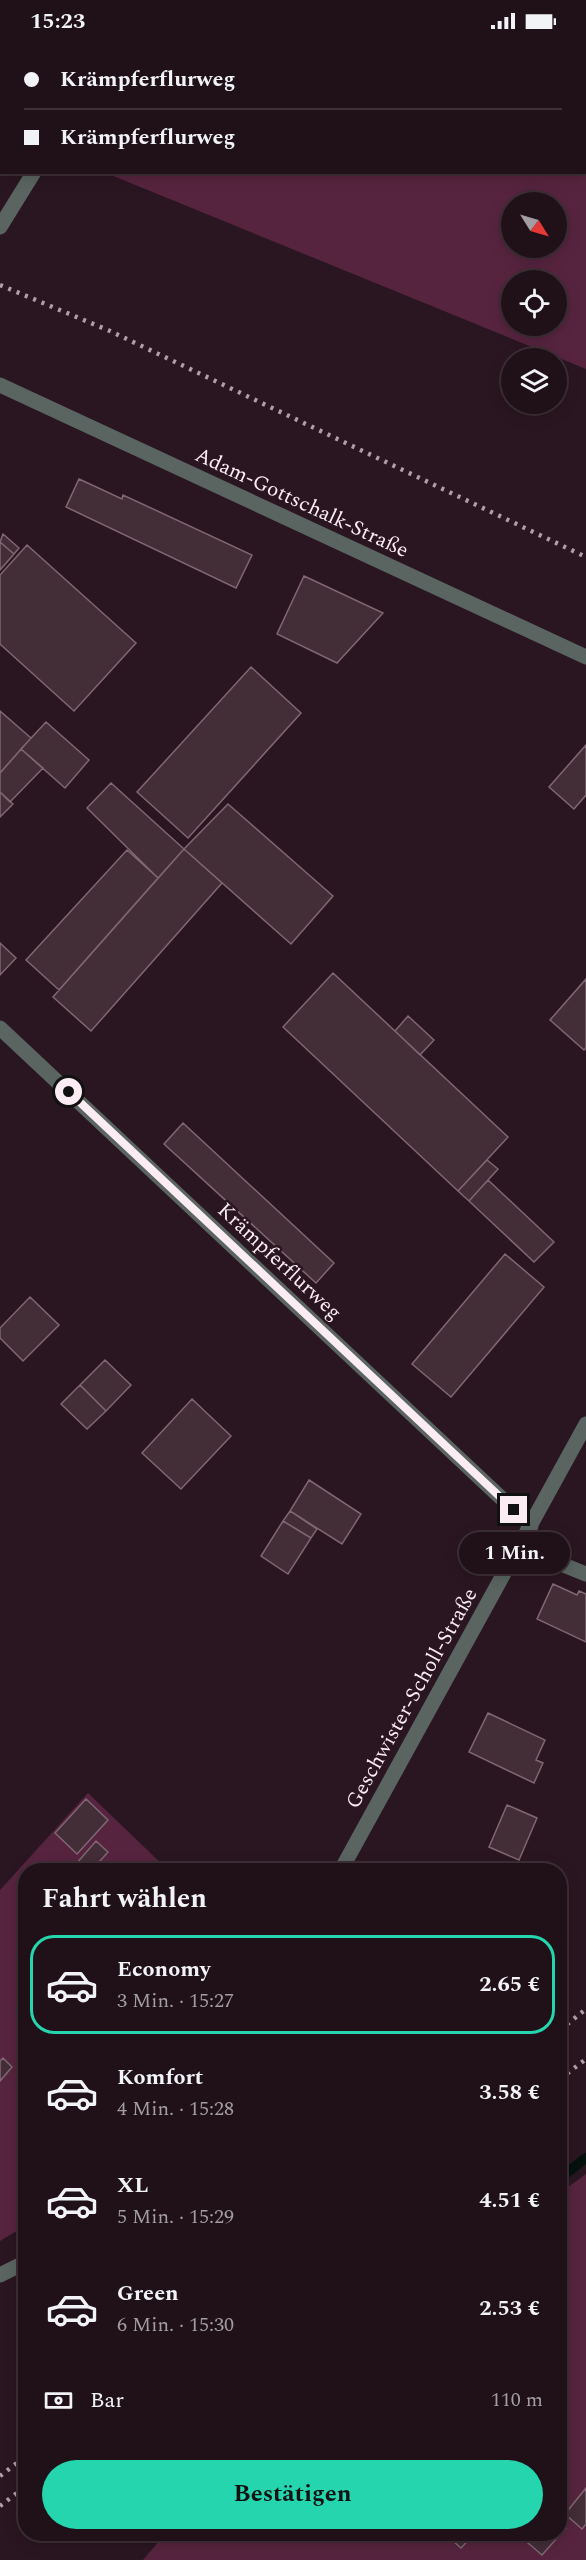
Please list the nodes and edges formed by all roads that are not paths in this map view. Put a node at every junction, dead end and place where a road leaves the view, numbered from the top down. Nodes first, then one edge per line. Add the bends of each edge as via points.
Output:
1 (33, 174) edge
2 (0, 227) edge
3 (0, 385) edge
4 (586, 657) edge
5 (0, 1028) edge
6 (586, 1424) edge
7 (531, 1526) junction
8 (519, 1547) junction
9 (586, 1574) edge
10 (345, 1863) edge
11 (18, 2266) edge
12 (0, 2276) edge

1 - 2 street
3 - 4 street, Adam-Gottschalk-Straße
5 - 7 street, Krämpferflurweg
6 - 7 street, Geschwister-Scholl-Straße
7 - 8 street, Geschwister-Scholl-Straße
8 - 9 street
8 - 10 street, Geschwister-Scholl-Straße
11 - 12 street

